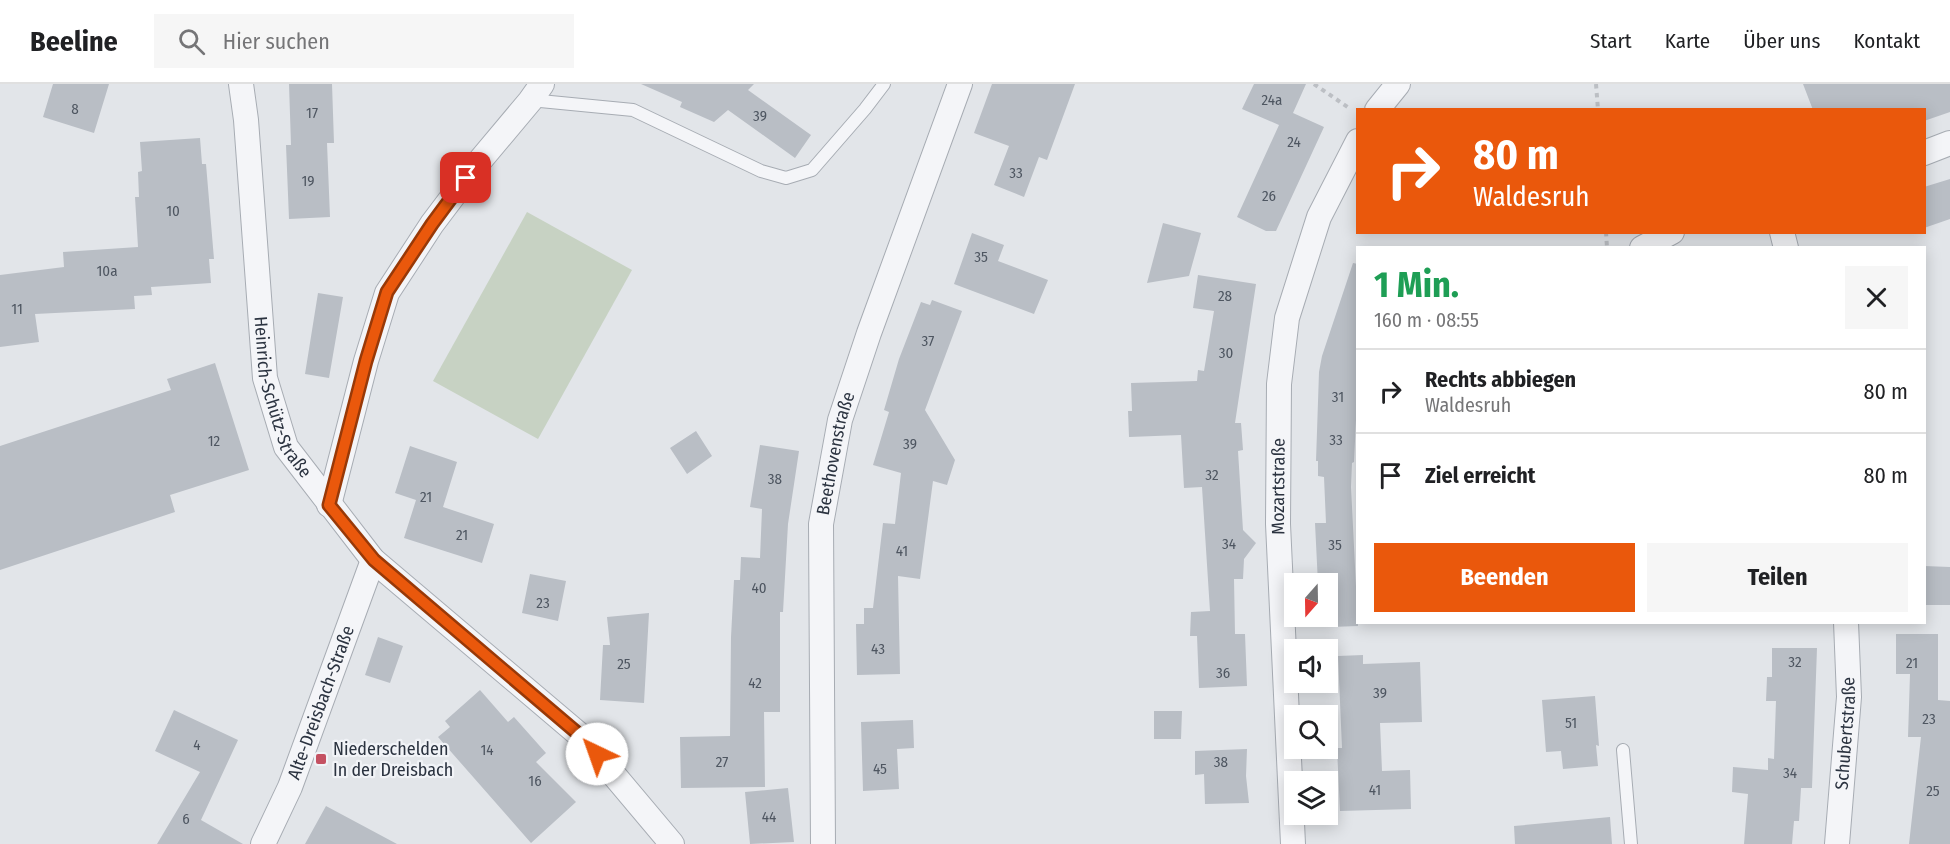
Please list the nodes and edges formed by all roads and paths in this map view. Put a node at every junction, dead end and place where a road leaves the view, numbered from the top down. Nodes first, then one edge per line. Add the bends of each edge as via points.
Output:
1 (241, 84) edge
2 (884, 84) edge
3 (960, 84) edge
4 (1314, 84) edge
5 (1398, 84) edge
6 (1596, 84) edge
7 (534, 90) edge
8 (1379, 108) edge
9 (1598, 108) edge
10 (1356, 113) edge
11 (1950, 143) edge
12 (1356, 145) edge
13 (1926, 152) edge
14 (1668, 234) edge
15 (1646, 246) edge
16 (329, 505) junction
17 (374, 560) junction
18 (1846, 624) edge
19 (1623, 750) dead end
20 (263, 844) edge
21 (672, 844) edge
22 (823, 844) edge
23 (1293, 844) edge
24 (1631, 844) edge
25 (1837, 844) edge

1 - 16 street, Heinrich-Schütz-Straße via 265,378 286,447
2 - 7 lane via 812,170 786,178 761,171 633,110
3 - 22 street, Beethovenstraße via 840,420 821,524
4 - 10 path
5 - 8 street
6 - 9 path
7 - 16 street via 387,292
11 - 13 street
12 - 23 street, Mozartstraße via 1318,217 1287,318 1279,384 1278,524
14 - 15 street
16 - 17 street, Heinrich-Schütz-Straße
17 - 20 street, Alte-Dreisbach-Straße via 290,787
17 - 21 street, Heinrich-Schütz-Straße via 582,737
18 - 25 street, Schubertstraße via 1849,697
19 - 24 lane

